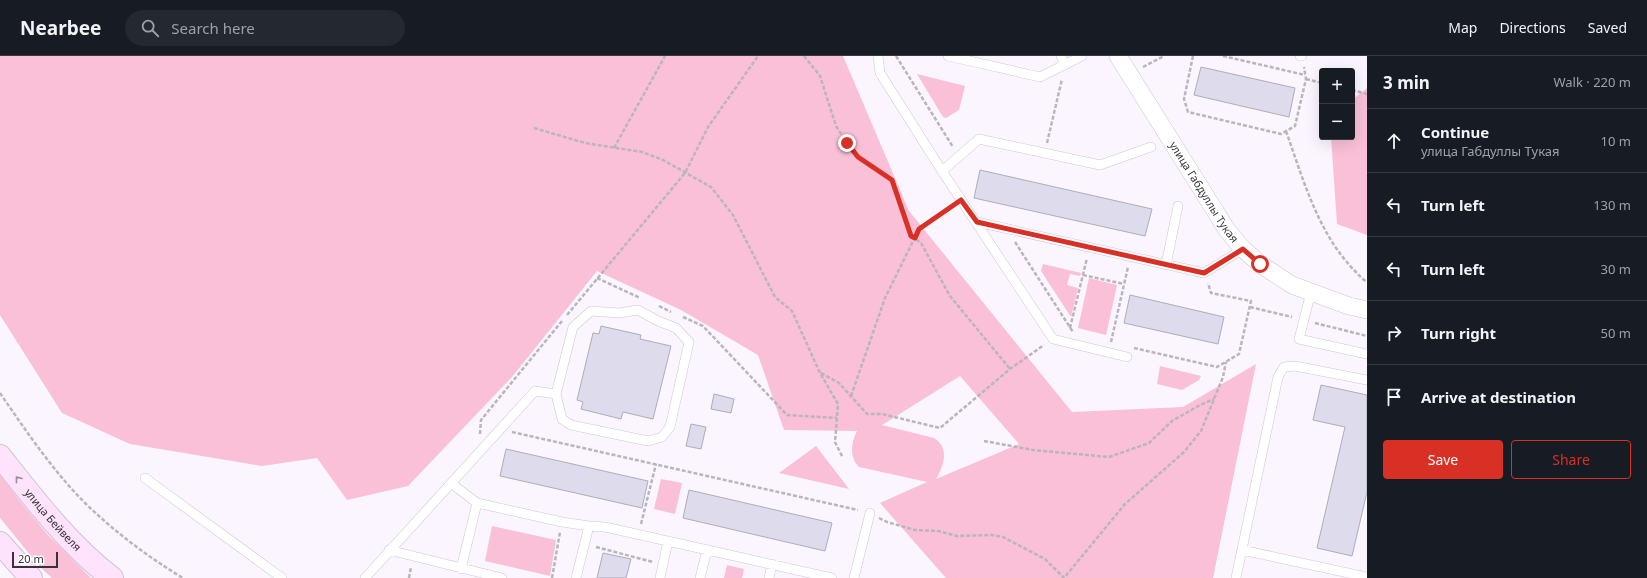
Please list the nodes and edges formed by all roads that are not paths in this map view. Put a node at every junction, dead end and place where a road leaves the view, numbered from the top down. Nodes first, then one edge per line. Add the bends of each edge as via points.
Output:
1 (878, 56) edge
2 (948, 56) edge
3 (1060, 56) edge
4 (1082, 56) edge
5 (1118, 56) edge
6 (1065, 65) junction
7 (1151, 148) dead end
8 (942, 171) junction
9 (1178, 206) dead end
10 (977, 222) junction
11 (1243, 249) junction
12 (1166, 265) junction
13 (1311, 292) junction
14 (1367, 310) edge
15 (1367, 354) edge
16 (1127, 357) road end
17 (1367, 380) edge
18 (556, 394) junction
19 (0, 456) edge
20 (145, 478) dead end
21 (451, 483) junction
22 (477, 502) junction
23 (870, 513) road end
24 (589, 526) junction
25 (668, 541) junction
26 (0, 543) edge
27 (389, 550) junction
28 (707, 550) junction
29 (1242, 550) junction
30 (772, 564) junction
31 (461, 569) junction
32 (1366, 574) edge
33 (30, 578) edge
34 (112, 578) edge
35 (282, 578) edge
36 (365, 578) edge
37 (502, 578) edge
38 (576, 578) edge
39 (660, 578) edge
40 (700, 578) edge
41 (769, 578) edge
42 (832, 578) edge
43 (854, 578) edge
44 (1236, 578) edge

1 - 8 lane via 880,72
2 - 6 lane via 1040,77
3 - 6 lane
4 - 6 lane
5 - 11 street, улица Габдуллы Тукая via 1227,230
7 - 8 lane via 1100,165 979,139
8 - 10 lane
9 - 12 lane
10 - 12 lane
10 - 16 lane via 1053,339
11 - 12 lane via 1204,273
11 - 13 street, улица Габдуллы Тукая via 1260,264 1292,285
13 - 14 street, улица Габдуллы Тукая
13 - 15 lane via 1299,339
17 - 29 lane via 1295,366 1284,367 1278,377
18 - 18 lane via 573,328 591,312 619,313 638,310 676,328 689,342 670,427 662,437 648,441 571,425 562,419
18 - 21 lane via 535,391
34 -> 19 main road, улица Бейвеля via 61,531
20 - 35 lane
21 - 22 lane
21 - 27 lane
22 - 24 lane
22 - 31 lane
23 - 43 lane
24 - 25 lane via 605,527
24 - 38 lane
25 - 28 lane
25 - 39 lane
26 - 33 main road
27 - 31 lane
27 - 36 lane
28 - 30 lane
28 - 40 lane
29 - 32 lane
29 - 44 lane
30 - 41 lane
30 - 42 lane
31 - 37 lane

